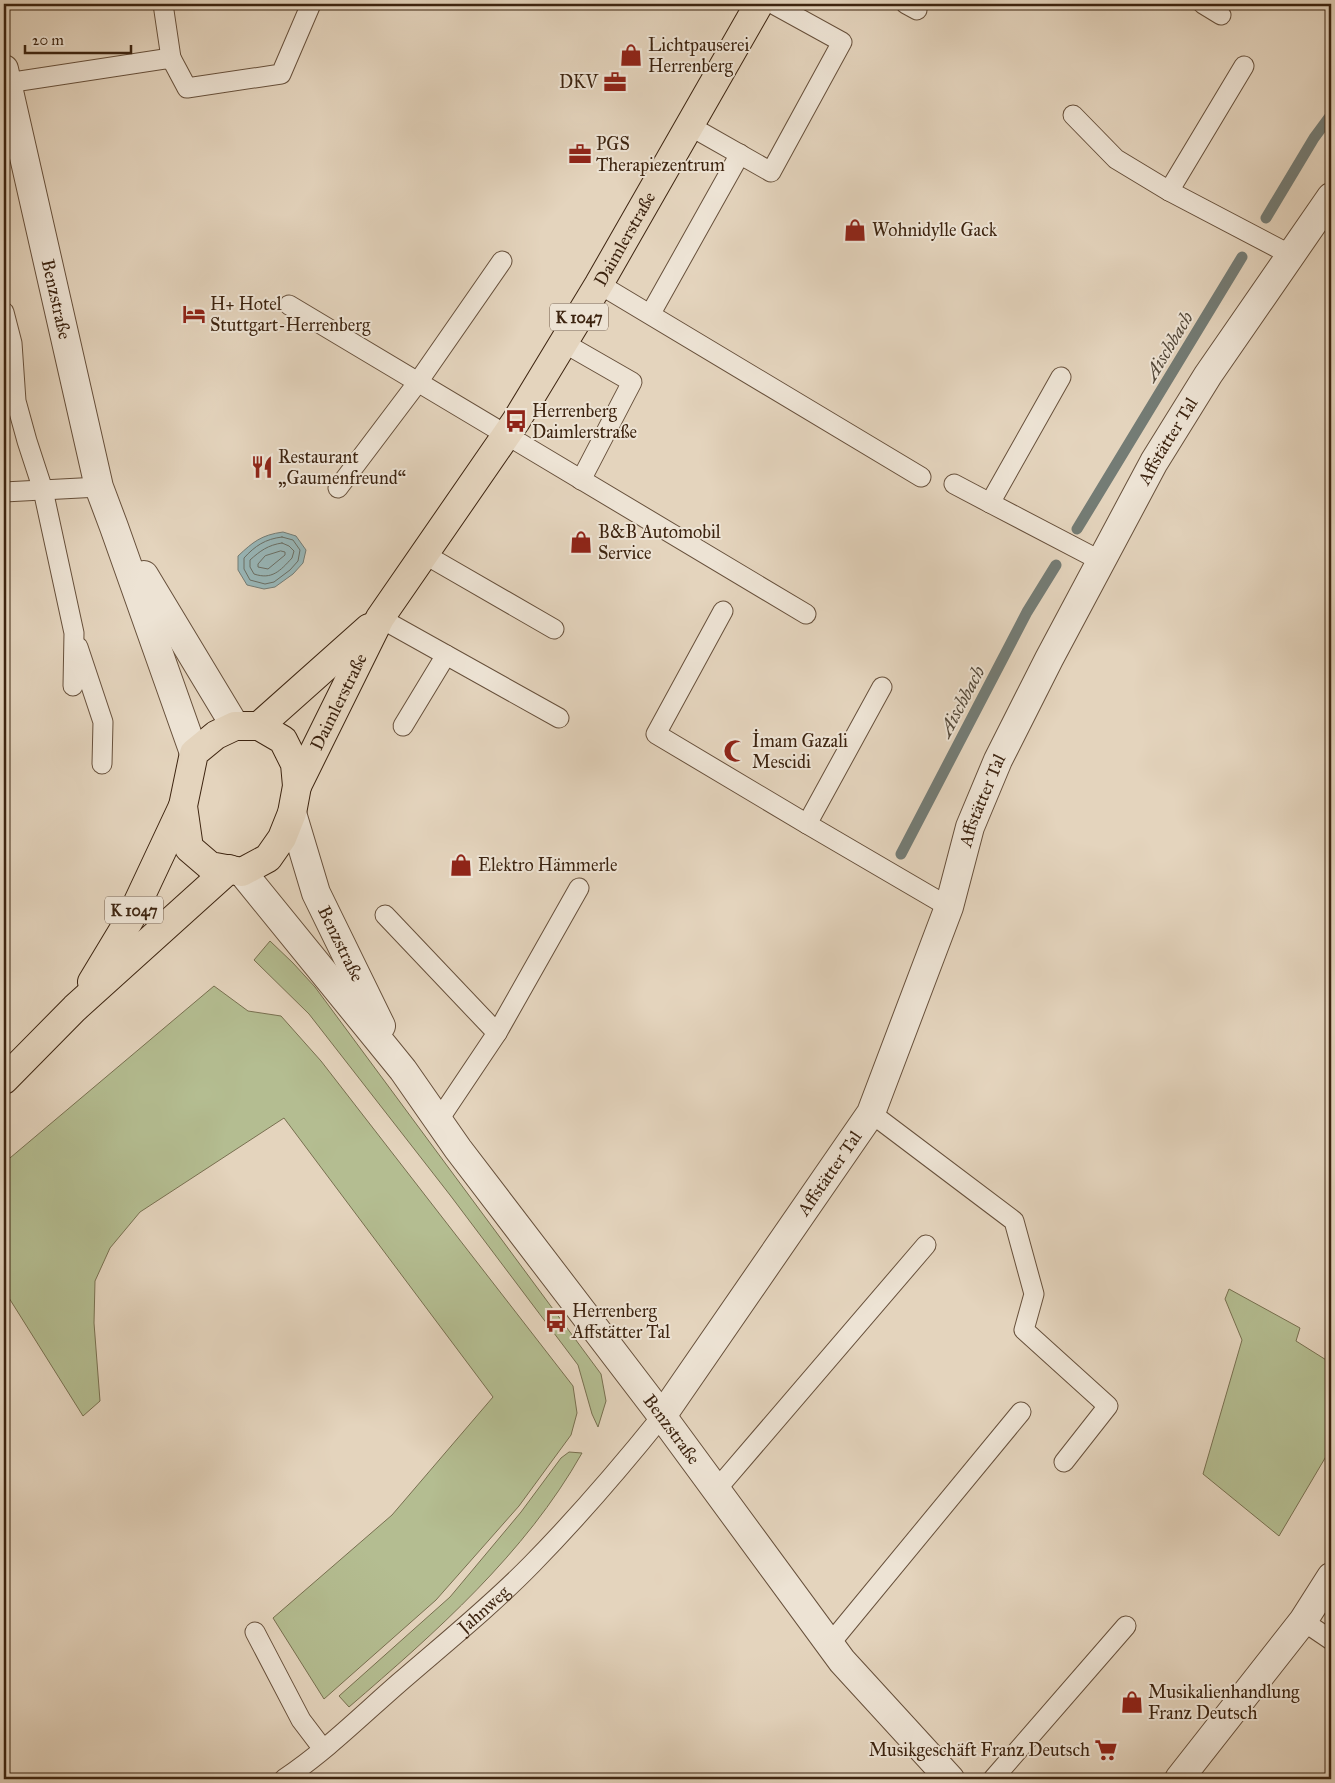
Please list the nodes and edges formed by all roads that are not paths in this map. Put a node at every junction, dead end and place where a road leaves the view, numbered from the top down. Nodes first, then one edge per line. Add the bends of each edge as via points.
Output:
1 (163, 4) edge
2 (296, 4) edge
3 (311, 4) edge
4 (758, 4) edge
5 (773, 4) edge
6 (1202, 4) edge
7 (1221, 15) dead end
8 (301, 27) junction
9 (171, 58) junction
10 (1244, 66) dead end
11 (5, 76) edge
12 (1073, 115) dead end
13 (690, 126) junction
14 (740, 154) junction
15 (1169, 190) junction
16 (1331, 197) edge
17 (1291, 255) junction
18 (502, 260) dead end
19 (599, 284) junction
20 (289, 305) dead end
21 (4, 312) edge
22 (651, 313) junction
23 (564, 343) junction
24 (1061, 377) dead end
25 (418, 382) junction
26 (506, 435) junction
27 (921, 477) dead end
28 (581, 480) junction
29 (954, 484) dead end
30 (99, 487) junction
31 (338, 488) dead end
32 (43, 490) junction
33 (4, 492) edge
34 (990, 503) junction
35 (114, 527) junction
36 (424, 554) junction
37 (1101, 561) junction
38 (723, 611) dead end
39 (806, 614) dead end
40 (380, 618) junction
41 (554, 629) dead end
42 (74, 633) junction
43 (446, 655) junction
44 (73, 686) dead end
45 (882, 687) dead end
46 (559, 718) dead end
47 (247, 726) junction
48 (403, 726) dead end
49 (194, 753) junction
50 (102, 764) dead end
51 (295, 799) junction
52 (182, 806) junction
53 (807, 824) junction
54 (235, 871) junction
55 (579, 888) dead end
56 (949, 908) junction
57 (385, 915) dead end
58 (75, 1008) junction
59 (497, 1033) junction
60 (403, 1070) junction
61 (4, 1080) edge
62 (871, 1113) junction
63 (438, 1120) junction
64 (926, 1245) dead end
65 (1021, 1412) dead end
66 (662, 1416) junction
67 (1064, 1462) dead end
68 (716, 1490) junction
69 (1331, 1577) edge
70 (1303, 1621) junction
71 (1126, 1626) dead end
72 (255, 1632) dead end
73 (1331, 1640) edge
74 (829, 1645) junction
75 (324, 1748) junction
76 (284, 1779) edge
77 (950, 1779) edge
78 (993, 1779) edge
79 (1179, 1779) edge

1 - 9 lane
2 - 8 lane
3 - 8 lane
4 - 13 main road, Daimlerstraße / K 1047
5 - 14 lane via 842,42 771,172
6 - 7 lane
8 - 9 lane via 281,74 187,88
9 - 11 lane
10 - 15 lane
11 - 30 street, Benzstraße
12 - 15 lane via 1116,159
13 - 14 lane
13 - 19 main road, Daimlerstraße / K 1047
14 - 22 lane
15 - 17 lane
16 - 17 street, Affstätter Tal
17 - 37 street, Affstätter Tal via 1203,382 1154,462
18 - 25 lane
19 - 22 lane
19 - 23 main road, Daimlerstraße / K 1047
20 - 25 lane
21 - 32 lane via 12,343 16,401
22 - 27 lane
23 - 26 main road, Daimlerstraße / K 1047
23 - 28 lane via 632,382
24 - 34 lane
25 - 26 lane
25 - 31 lane
26 - 28 lane
26 - 36 main road, Daimlerstraße / K 1047
28 - 39 lane
29 - 34 lane
30 - 32 lane
30 - 35 street, Benzstraße
32 - 33 lane
32 - 42 lane
34 - 37 lane
35 - 47 street, Benzstraße
35 - 49 street, Benzstraße
36 - 40 main road, Daimlerstraße / K 1047
36 - 41 lane
37 - 56 street, Affstätter Tal via 998,760 970,827
38 - 53 lane via 656,734
40 - 43 lane
40 - 47 main road, Daimlerstraße / K 1047
40 - 51 main road, Daimlerstraße / K 1047
42 - 44 lane
42 - 50 lane via 103,722
43 - 46 lane
43 - 48 lane
45 - 53 lane
47 - 49 main road via 216,735
47 - 51 main road via 283,740 295,764
49 - 52 main road
51 - 54 main road via 282,838 268,858
51 - 60 street, Benzstraße via 316,893
52 - 54 main road via 189,848 210,866
52 - 58 main road, K 1047 via 130,919
53 - 56 lane
54 - 58 main road, K 1047
54 - 60 street, Benzstraße
55 - 59 lane
56 - 62 street, Affstätter Tal
57 - 59 lane
58 - 61 main road, K 1047
59 - 63 lane
60 - 63 street, Benzstraße
62 - 66 street, Affstätter Tal
62 - 67 lane via 1014,1222 1034,1294 1024,1330 1108,1406
63 - 66 street, Benzstraße
64 - 68 lane
65 - 74 lane
66 - 68 street, Benzstraße
66 - 75 lane, Jahnweg via 624,1464 532,1563
68 - 74 street, Benzstraße
69 - 70 street
70 - 73 lane
70 - 79 street
71 - 78 lane
72 - 75 lane via 301,1720
74 - 77 street, Benzstraße
75 - 76 lane, Jahnweg

